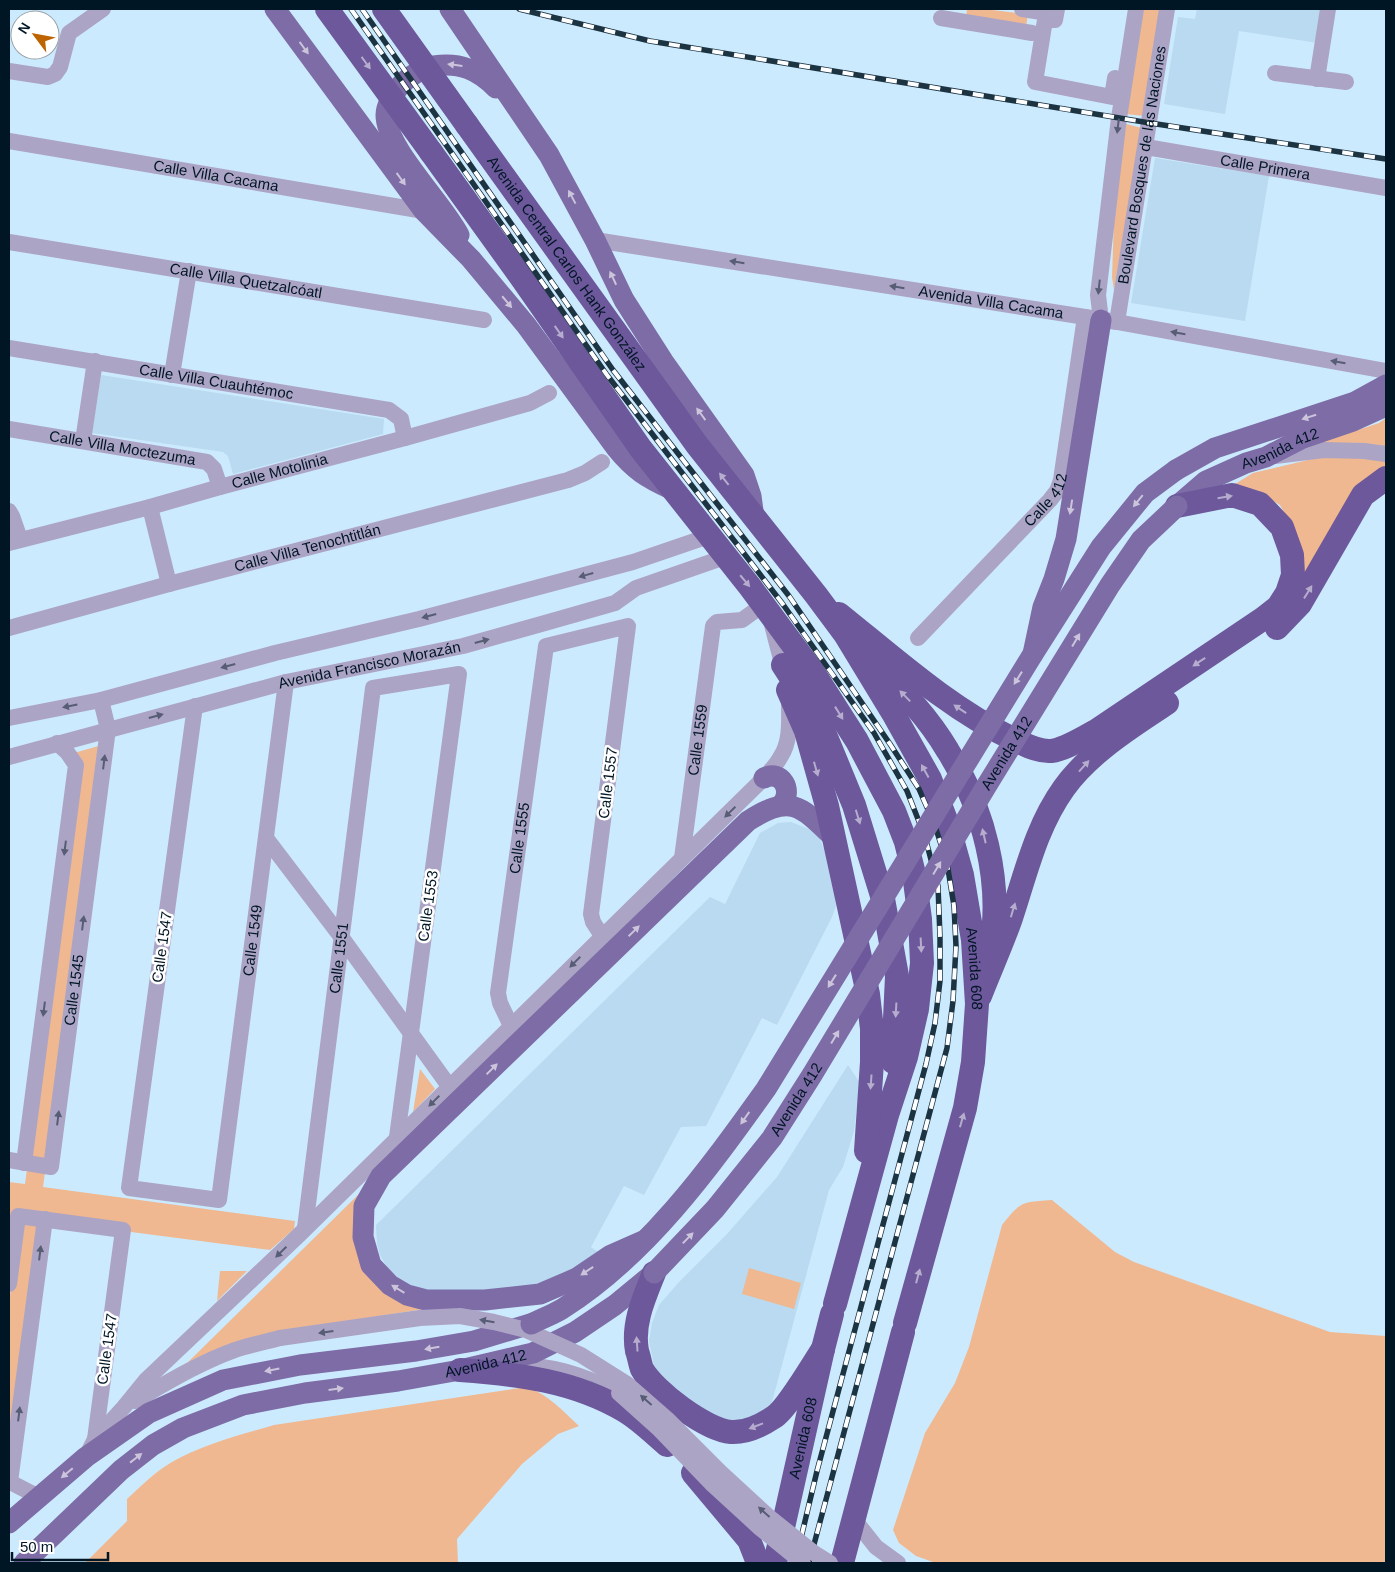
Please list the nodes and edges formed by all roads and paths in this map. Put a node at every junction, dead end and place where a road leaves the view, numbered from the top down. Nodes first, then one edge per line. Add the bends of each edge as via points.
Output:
1 (103, 9) edge
2 (276, 9) edge
3 (327, 9) edge
4 (384, 9) edge
5 (450, 9) edge
6 (1126, 9) edge
7 (1136, 9) edge
8 (1167, 9) edge
9 (1328, 9) edge
10 (1041, 10) edge
11 (948, 16) edge
12 (1032, 33) junction
13 (9, 71) edge
14 (1274, 73) dead end
15 (1030, 76) dead end
16 (1317, 79) junction
17 (1346, 82) dead end
18 (521, 113) junction
19 (9, 141) edge
20 (1146, 147) junction
21 (1386, 188) edge
22 (424, 211) junction
23 (595, 240) junction
24 (9, 242) edge
25 (471, 259) junction
26 (189, 271) junction
27 (484, 320) dead end
28 (1101, 320) junction
29 (9, 348) edge
30 (95, 361) junction
31 (1386, 371) edge
32 (172, 375) junction
33 (1386, 386) edge
34 (549, 393) dead end
35 (1386, 406) edge
36 (9, 429) edge
37 (405, 438) junction
38 (83, 441) junction
39 (1386, 454) edge
40 (1266, 457) junction
41 (602, 462) dead end
42 (1386, 478) edge
43 (220, 487) junction
44 (671, 489) junction
45 (1177, 506) junction
46 (150, 507) junction
47 (9, 511) edge
48 (754, 518) junction
49 (709, 536) junction
50 (14, 541) edge
51 (725, 557) junction
52 (633, 562) junction
53 (169, 584) junction
54 (636, 588) junction
55 (816, 595) junction
56 (766, 608) junction
57 (628, 626) joint
58 (9, 628) edge
59 (918, 638) dead end
60 (849, 641) junction
61 (1033, 654) junction
62 (782, 665) junction
63 (459, 674) joint
64 (286, 682) junction
65 (788, 690) junction
66 (102, 700) junction
67 (195, 706) junction
68 (9, 718) edge
69 (108, 729) junction
70 (57, 743) junction
71 (9, 757) edge
72 (764, 778) junction
73 (782, 804) junction
74 (70, 813) junction
75 (98, 814) junction
76 (832, 837) junction
77 (266, 838) junction
78 (682, 858) junction
79 (602, 936) junction
80 (342, 938) junction
81 (977, 1004) junction
82 (512, 1026) junction
83 (411, 1033) junction
84 (449, 1086) junction
85 (887, 1115) junction
86 (398, 1137) junction
87 (16, 1162) edge
88 (864, 1197) junction
89 (219, 1200) joint
90 (45, 1219) junction
91 (305, 1228) junction
92 (646, 1240) junction
93 (654, 1273) junction
94 (9, 1284) edge
95 (823, 1349) junction
96 (488, 1364) junction
97 (460, 1370) junction
98 (15, 1392) edge
99 (124, 1408) junction
100 (90, 1448) junction
101 (39, 1497) junction
102 (853, 1518) junction
103 (9, 1523) edge
104 (24, 1563) edge
105 (758, 1563) edge
106 (775, 1563) edge
107 (803, 1563) edge
108 (830, 1563) edge
109 (842, 1563) edge
110 (898, 1563) edge

1 - 13 street via 69,33 55,74 48,77
2 -> 22 main road
3 -> 44 highway, bridge
48 -> 4 highway, Avenida Central Carlos Hank González, bridge via 697,445
5 - 18 main road, Avenida Central Carlos Hank González
6 - 10 street via 1112,97 1035,82 1045,20 1054,20
7 -> 28 street, Boulevard Bosques de las Naciones via 1098,294
8 - 20 street, Boulevard Bosques de las Naciones
9 - 16 street
10 - 12 street
11 - 12 street
12 - 15 street
14 - 16 street
16 - 17 street
23 -> 18 main road, Avenida Central Carlos Hank González via 549,155
18 -> 25 main road via 486,78 471,69 448,64 425,68 409,77 389,103 386,114 389,133 398,150 451,220
19 - 22 street, Calle Villa Cacama
20 - 21 street, Calle Primera
20 - 28 street, Boulevard Bosques de las Naciones
22 - 25 main road
28 -> 23 street, Avenida Villa Cacama
48 -> 23 main road, Avenida Central Carlos Hank González via 744,475 662,361 624,300
24 - 26 street, Calle Villa Quetzalcóatl
25 -> 44 main road via 526,325 628,462 648,478
26 - 27 street, Calle Villa Quetzalcóatl
26 - 32 street
31 -> 28 street, Avenida Villa Cacama
28 - 59 street, Calle 412 via 1057,491
28 -> 61 main road via 1066,539 1042,607
29 - 30 street, Calle Villa Cuauhtémoc
30 - 32 street, Calle Villa Cuauhtémoc
30 - 38 street
32 - 37 street, Calle Villa Cuauhtémoc via 390,410 401,419
33 -> 61 main road, Avenida 412, bridge via 1355,402 1216,448 1145,492 1101,547
34 - 37 street, Calle Motolinia via 530,403
35 - 40 main road, Avenida 412 via 1303,438
36 - 38 street, Calle Villa Moctezuma
37 - 43 street, Calle Motolinia
38 - 43 street, Calle Villa Moctezuma via 207,462 214,468
39 - 40 street via 1324,450
40 - 45 main road, Avenida 412 via 1206,481
41 - 53 street, Calle Villa Tenochtitlán via 568,480
81 -> 42 highway via 1011,918 1035,841 1065,787 1090,759 1279,627 1300,604 1363,495
43 - 46 street, Calle Motolinia
44 - 49 highway
45 -> 55 highway via 1232,496 1260,504 1282,527 1292,555 1293,575 1287,593 1278,607 1264,618 1096,731 1050,751 1033,749 957,707
93 -> 45 main road, Avenida 412, bridge via 715,1209 772,1138 1110,585 1142,540
46 - 50 street, Calle Motolinia
46 - 53 street
47 - 50 street
48 - 55 highway, Avenida Central Carlos Hank González
49 - 51 highway
49 - 52 street, Avenida Francisco Morazán
51 - 54 street, Avenida Francisco Morazán
51 -> 56 highway
52 - 54 street
52 -> 66 street, Avenida Francisco Morazán
53 - 58 street, Calle Villa Tenochtitlán
64 -> 54 street, Avenida Francisco Morazán via 462,646 615,603
55 - 60 highway, Avenida Central Carlos Hank González
56 - 62 street, Avenida 412
56 - 78 street, Calle 1559 via 742,620 714,624 712,629
56 -> 85 highway, Avenida 608 via 813,672 857,741 894,811 914,874 922,963 917,1009
57 - 79 street, Calle 1557 via 591,914
57 - 82 street, Calle 1555 via 546,646 498,993
81 -> 60 highway, Avenida 608 via 973,940 962,875 948,825 930,779
81 -> 60 highway via 993,934 994,893 984,832 969,791 948,750 918,709
61 -> 92 main road, Avenida 412, bridge via 766,1089 723,1150
62 - 65 street, Avenida 412
62 -> 85 highway via 819,720 854,805 883,899 897,976 894,1059
63 - 80 street, Calle 1551 via 373,688
63 - 83 street, Calle 1553
64 - 67 street, Avenida Francisco Morazán
64 - 77 street, Calle 1549
65 - 72 street, Avenida 412 via 789,725 785,748
65 -> 76 highway via 806,731 827,806
66 -> 68 street, Avenida Francisco Morazán
66 - 69 street, Calle 1545
69 -> 67 street, Avenida Francisco Morazán
67 - 89 street, Calle 1547 via 129,1188
69 - 70 street, Avenida Francisco Morazán
75 -> 69 street, Calle 1545
70 - 71 street, Avenida Francisco Morazán
70 - 74 street, Calle 1545 via 76,765
72 - 73 main road via 779,777 786,784 788,795
72 -> 78 street, Avenida 412
73 - 76 main road via 810,815
92 -> 73 main road via 611,1254 577,1278 540,1294 485,1300 426,1300 407,1295 390,1285 371,1265 363,1237 364,1206 381,1176 748,821 764,810
74 - 75 street
74 -> 87 street, Calle 1545
87 -> 75 street, Calle 1545 via 51,1167
76 -> 88 highway via 868,994 872,1029
77 - 80 street
77 - 89 street, Calle 1549
78 - 79 street, Avenida 412
79 -> 82 street, Avenida 412
80 - 83 street
80 - 91 street, Calle 1551
102 -> 81 highway, Avenida 608 via 965,1108 973,1062
82 - 84 street, Avenida 412
83 - 84 street
83 - 86 street, Calle 1553
84 -> 86 street, Avenida 412
85 - 88 highway, Avenida 608
86 - 91 street, Avenida 412
88 - 95 highway, Avenida 608
90 - 94 street via 18,1216
98 -> 90 street
90 - 100 street, Calle 1547 via 123,1230
91 -> 99 street, Avenida 412 via 146,1380
92 -> 100 main road, Avenida 412, bridge via 588,1291 560,1310 530,1324 474,1341 300,1365 223,1380 149,1412
95 -> 93 highway via 776,1416 754,1428 731,1432 709,1426 656,1388 642,1368 636,1331 641,1306
93 - 96 main road, Avenida 412 via 575,1332 533,1352
95 - 106 highway, Avenida 608
96 - 97 main road, Avenida 412
96 - 107 street, bridge via 528,1365 574,1373 619,1393 760,1528
104 -> 97 main road, Avenida 412 via 121,1470 153,1445 183,1428 243,1405
97 - 105 highway via 560,1383 591,1393 627,1412 698,1478 748,1540
101 -> 98 street via 10,1482
99 - 100 street, Avenida 412
108 -> 99 street, bridge via 769,1517 627,1384 581,1354 526,1330 494,1322 460,1316 420,1318 280,1338 236,1350 200,1365
100 -> 101 main road, Avenida 412
101 - 103 main road, Avenida 412
102 - 109 highway, Avenida 608
102 - 110 street via 876,1547

